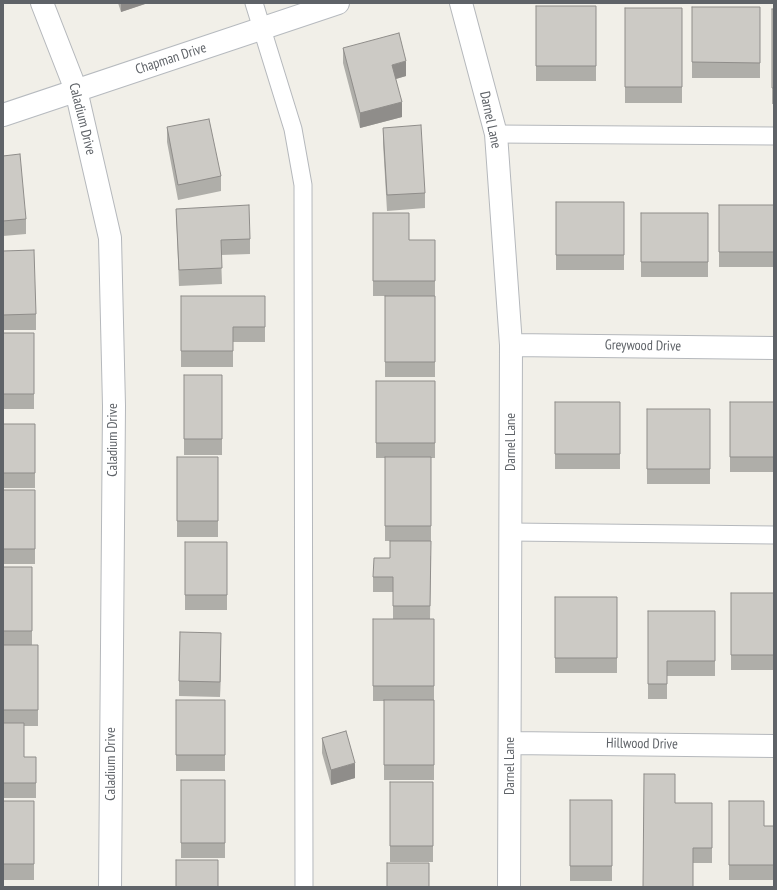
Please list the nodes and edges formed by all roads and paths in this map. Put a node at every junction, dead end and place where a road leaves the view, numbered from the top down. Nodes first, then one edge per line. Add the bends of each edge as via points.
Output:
1 (42, 3) edge
2 (254, 3) edge
3 (338, 3) edge
4 (461, 3) edge
5 (262, 29) junction
6 (76, 90) junction
7 (3, 116) edge
8 (496, 134) junction
9 (774, 136) edge
10 (511, 345) junction
11 (774, 348) edge
12 (511, 532) junction
13 (774, 536) edge
14 (510, 743) junction
15 (774, 746) edge
16 (110, 887) edge
17 (304, 887) edge
18 (509, 887) edge

1 - 6 street, Caladium Drive
2 - 5 lane
3 - 5 street, Chapman Drive
4 - 8 street, Darnel Lane
5 - 6 street, Chapman Drive
5 - 17 lane via 293,129 303,185
6 - 7 street, Chapman Drive
6 - 16 street, Caladium Drive via 110,238 114,406
8 - 9 lane
8 - 10 street, Darnel Lane
10 - 11 street, Greywood Drive
10 - 12 street, Darnel Lane
12 - 13 lane
12 - 14 street, Darnel Lane
14 - 15 street, Hillwood Drive
14 - 18 street, Darnel Lane

